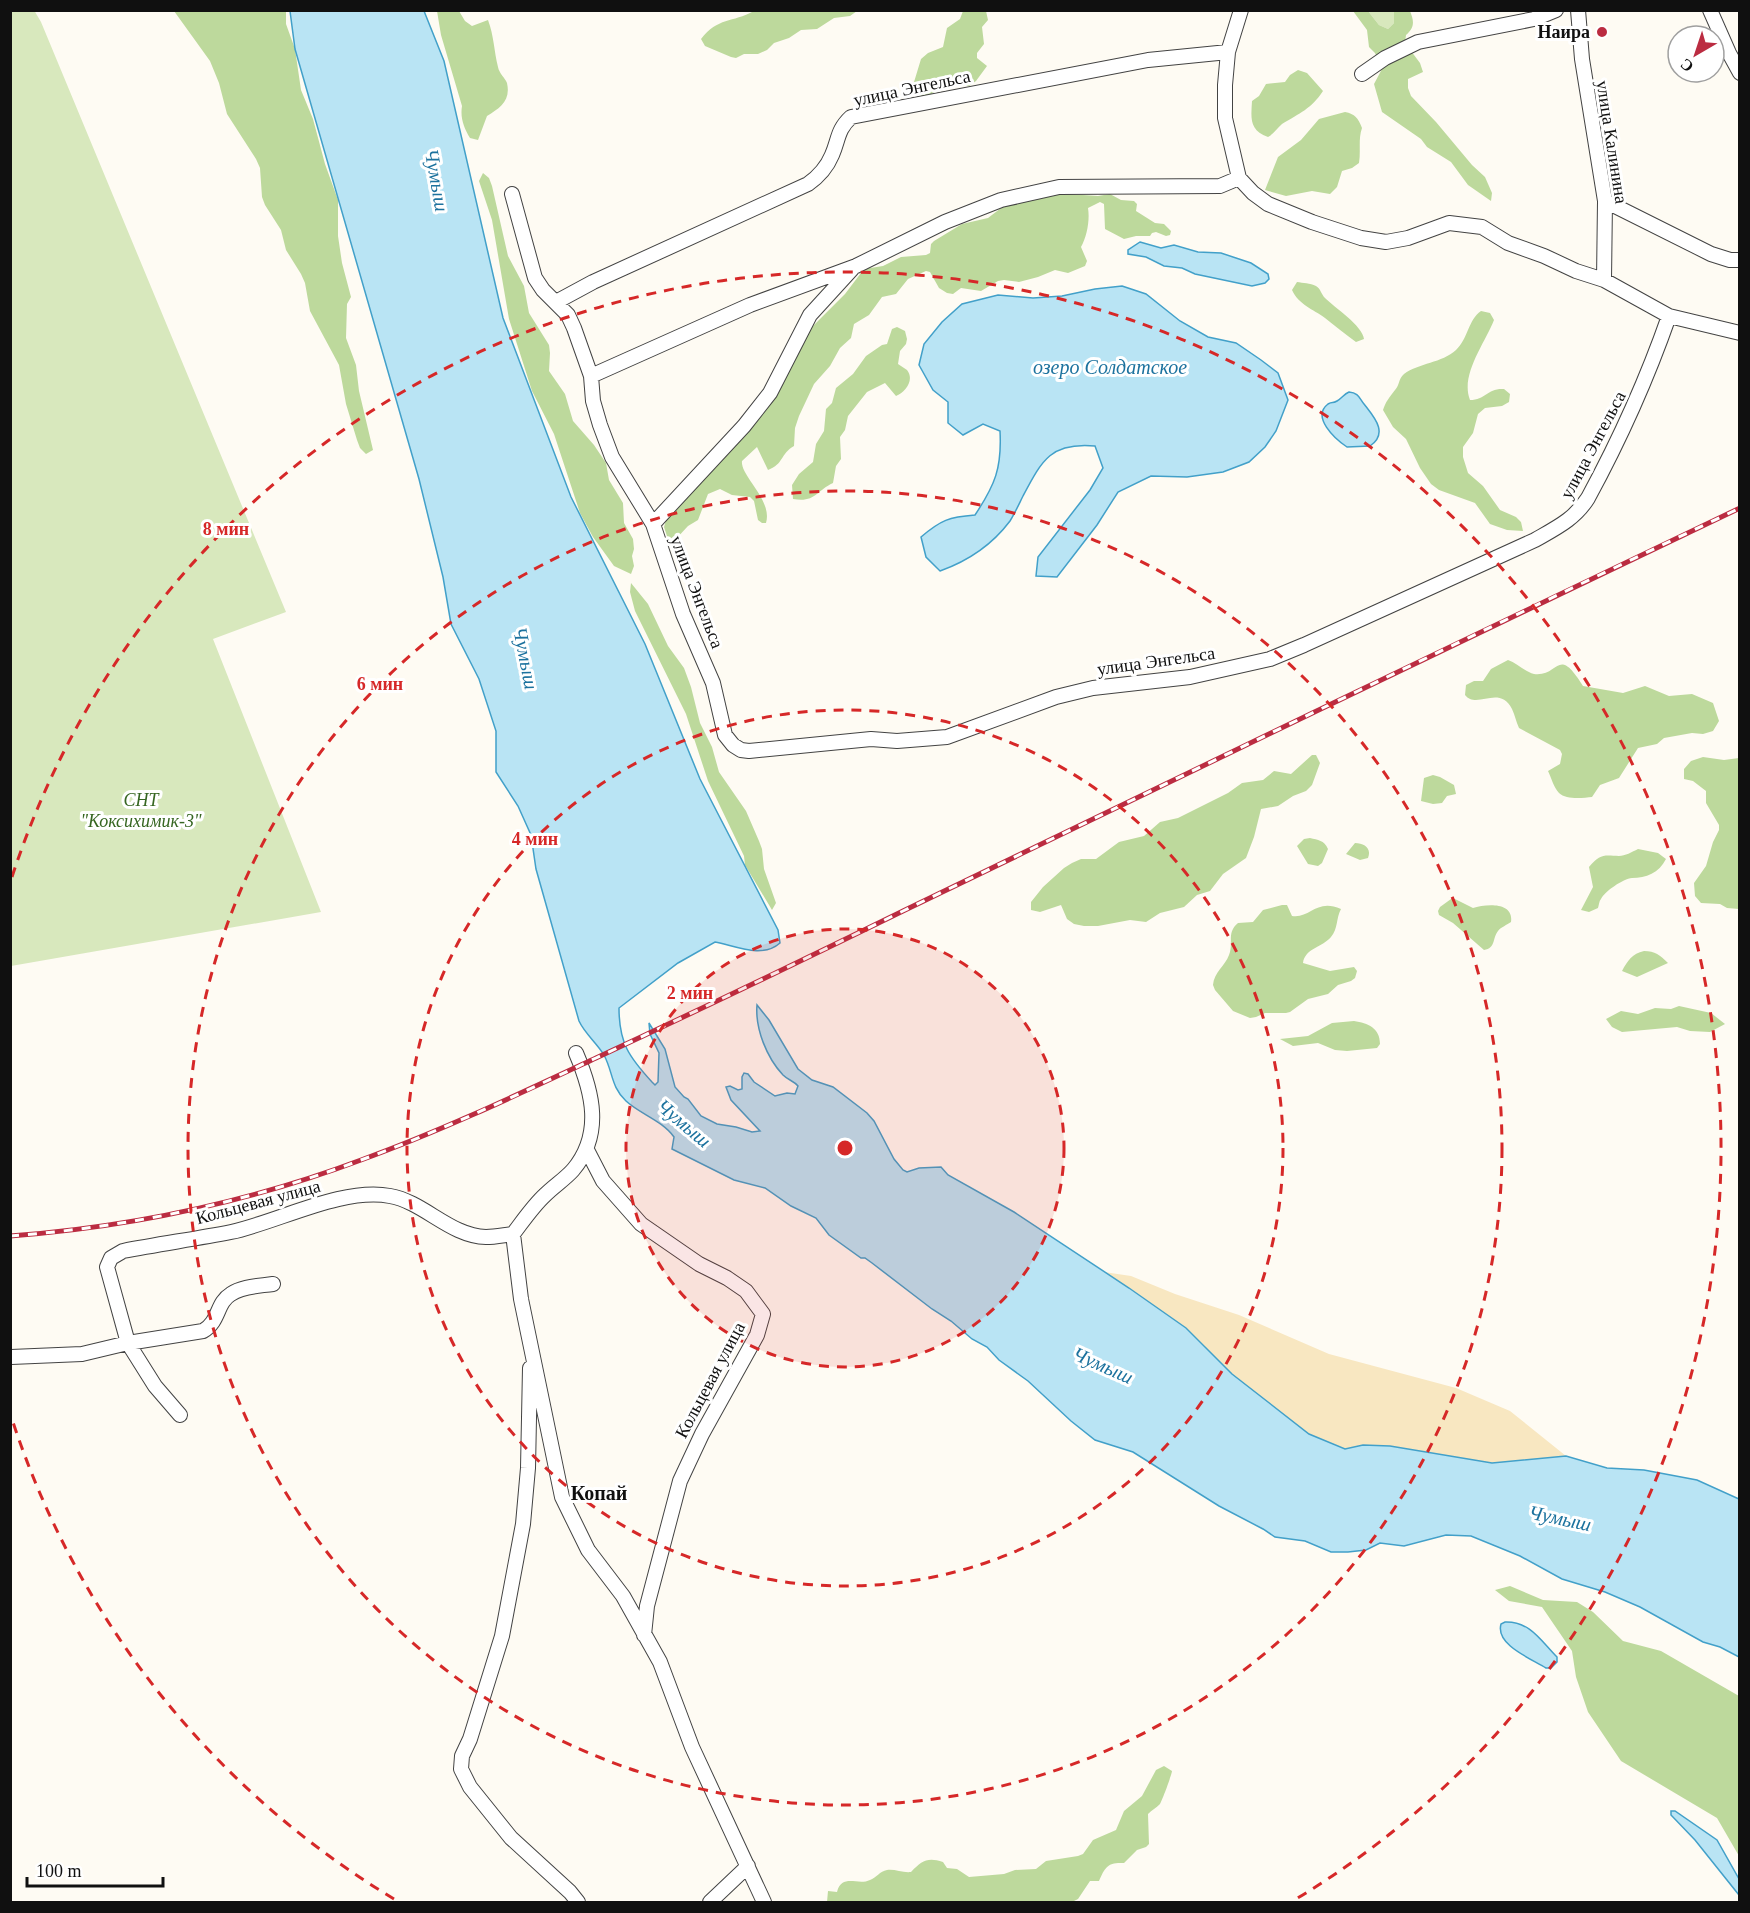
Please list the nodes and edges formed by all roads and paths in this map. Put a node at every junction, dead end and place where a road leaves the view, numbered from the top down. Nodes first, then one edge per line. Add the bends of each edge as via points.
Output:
1 (1241, 10) edge
2 (1556, 10) edge
3 (1578, 10) edge
4 (1710, 10) edge
5 (1228, 52) junction
6 (1740, 73) edge
7 (1362, 74) dead end
8 (1239, 178) junction
9 (512, 194) dead end
10 (1605, 201) junction
11 (1740, 260) edge
12 (856, 266) junction
13 (1604, 280) junction
14 (556, 302) junction
15 (1669, 316) junction
16 (1740, 333) edge
17 (591, 376) junction
18 (652, 524) junction
19 (576, 1053) dead end
20 (587, 1150) junction
21 (513, 1234) junction
22 (273, 1284) dead end
23 (128, 1343) junction
24 (530, 1343) junction
25 (10, 1357) edge
26 (180, 1415) dead end
27 (644, 1635) junction
28 (748, 1866) junction
29 (578, 1902) edge
30 (710, 1902) edge
31 (764, 1902) edge

1 - 5 street
2 - 7 street via 1534,19 1418,42
3 - 10 street, улица Калинина
4 - 6 street
5 - 8 street via 1225,118
5 - 14 street, улица Энгельса via 1148,60 851,117 839,131 823,170 808,184
8 - 12 street, улица Энгельса via 1220,186 1059,187 1027,193 945,222
8 - 13 street via 1268,204 1360,238 1386,242 1449,222 1461,223 1482,227 1508,243
9 - 14 street, улица Энгельса via 535,278
10 - 11 street via 1711,254
10 - 13 street, улица Калинина
12 - 17 street, улица Энгельса via 750,305
12 - 18 street, улица Энгельса via 810,315 770,393 757,410
13 - 15 street
14 - 17 street, улица Энгельса via 568,315
15 - 16 street
15 - 18 street, улица Энгельса via 1651,368 1612,454 1580,511 1570,520 1486,563 1270,659 1190,677 1093,688 1056,697 948,737 871,739 749,751 733,745 725,735 713,683 683,614
17 - 18 street, улица Энгельса via 593,401 612,457
19 - 20 street via 592,1099 592,1131
20 - 21 street
20 - 27 street, Кольцевая улица via 603,1180 641,1224 746,1291 763,1314 757,1335 680,1482 647,1606
21 - 23 street, Кольцевая улица via 485,1237 460,1230 391,1196 363,1195 233,1231 123,1251 111,1258 107,1267
21 - 24 street
22 - 23 street via 232,1292 216,1320 203,1331
23 - 25 street via 82,1353
23 - 26 street, Кольцевая улица via 155,1386
24 - 27 street via 562,1497 588,1550 623,1596
24 - 29 street via 523,1524 502,1636 461,1769 470,1787 511,1838
27 - 28 street via 660,1662 692,1747
28 - 30 street
28 - 31 street

